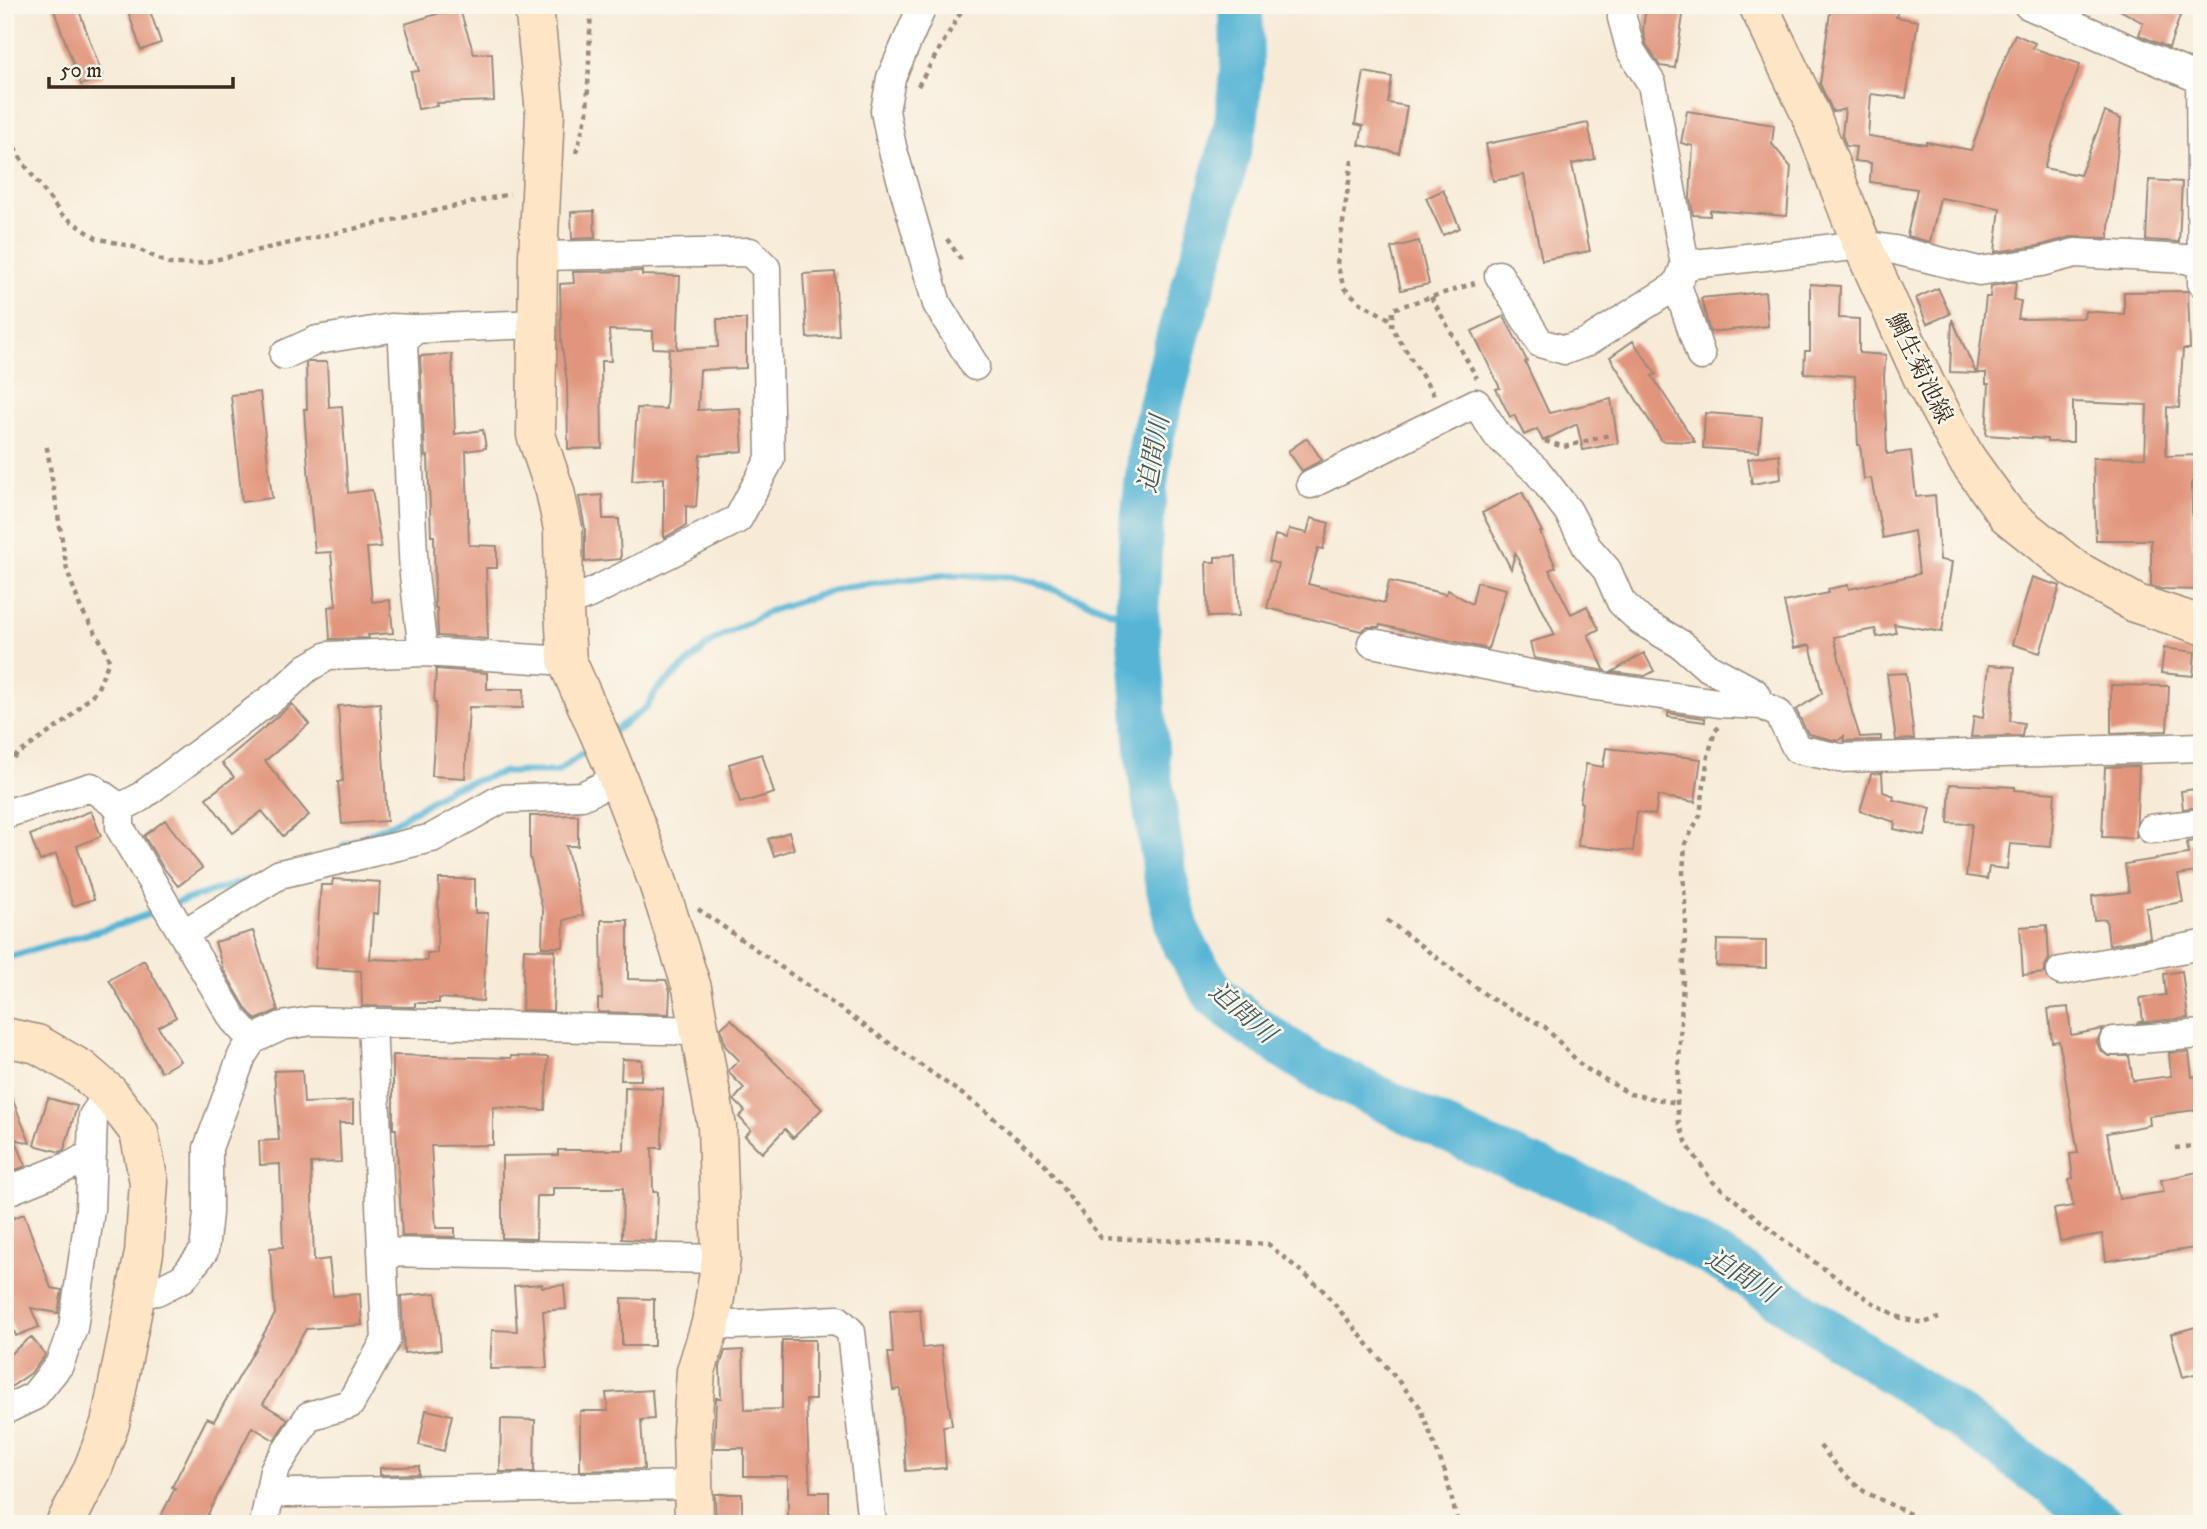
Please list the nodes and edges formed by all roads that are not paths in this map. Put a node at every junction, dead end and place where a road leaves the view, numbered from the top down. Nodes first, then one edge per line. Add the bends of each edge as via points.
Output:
1 (534, 5) edge
2 (923, 5) edge
3 (1622, 5) edge
4 (1758, 5) edge
5 (2028, 5) edge
6 (2078, 15) edge
7 (2201, 79) edge
8 (1862, 245) junction
9 (538, 256) junction
10 (2202, 265) edge
11 (1499, 275) road end
12 (1681, 275) junction
13 (2202, 283) edge
14 (537, 324) junction
15 (414, 329) junction
16 (284, 355) dead end
17 (1702, 356) dead end
18 (975, 366) dead end
19 (1311, 484) dead end
20 (564, 603) junction
21 (2202, 625) edge
22 (1372, 643) dead end
23 (422, 652) junction
24 (567, 661) junction
25 (1762, 705) junction
26 (2202, 747) edge
27 (618, 779) junction
28 (120, 808) junction
29 (5, 814) edge
30 (2202, 823) edge
31 (2151, 829) dead end
32 (183, 934) junction
33 (2202, 945) edge
34 (2061, 971) dead end
35 (372, 1022) junction
36 (701, 1031) junction
37 (2202, 1034) edge
38 (5, 1037) edge
39 (252, 1040) junction
40 (2115, 1041) dead end
41 (109, 1093) junction
42 (92, 1154) junction
43 (5, 1192) edge
44 (382, 1252) junction
45 (721, 1259) junction
46 (135, 1295) junction
47 (711, 1323) junction
48 (5, 1410) edge
49 (693, 1485) junction
50 (270, 1492) junction
51 (65, 1524) edge
52 (264, 1524) edge
53 (694, 1524) edge
54 (872, 1524) edge

1 - 9 street via 545,113
2 - 18 street via 891,78 885,111 937,304
3 - 12 street via 1631,51 1651,84
4 - 8 street, 鯛生菊池線 via 1810,113
5 - 6 street
6 - 7 street
7 - 10 street
8 - 10 street via 1979,271 2075,253 2186,259
8 - 12 street
8 - 21 street, 鯛生菊池線 via 1925,383 1966,458 2007,515 2074,569 2137,604
9 - 14 street
9 - 20 street via 750,252 766,268 770,459 738,519
10 - 13 street
11 - 12 street via 1540,343 1565,350 1587,342
12 - 17 street
14 - 15 street
14 - 20 street via 536,435 563,529
15 - 16 street via 391,328 317,340
15 - 23 street via 404,343 414,575
19 - 25 street via 1476,403 1497,435 1537,471 1567,510 1587,547 1607,570 1621,602 1706,666 1754,692
20 - 24 street
22 - 25 street via 1581,684
23 - 24 street
23 - 28 street via 328,656
24 - 27 street
25 - 26 street via 1779,714 1797,748 1840,758
27 - 32 street via 582,796 501,799 432,838 280,874
27 - 36 street via 657,880
28 - 29 street via 91,787
28 - 32 street via 120,828
30 - 31 street
32 - 39 street via 234,1020
33 - 34 street
35 - 36 street
35 - 39 street via 311,1021 282,1026
35 - 44 street
36 - 45 street via 717,1127
37 - 40 street
38 - 41 street via 37,1044 81,1069
39 - 46 street via 208,1148 204,1251 183,1278 157,1291
41 - 42 street via 93,1116
41 - 46 street via 139,1132 149,1182 144,1253
42 - 43 street
42 - 48 street via 90,1210 73,1328 60,1365 34,1396
44 - 45 street
44 - 50 street via 386,1340 350,1404 309,1416 274,1470
45 - 47 street
46 - 51 street via 110,1424
47 - 49 street via 696,1371
47 - 54 street via 838,1320 851,1332
49 - 50 street
49 - 53 street
50 - 52 street

